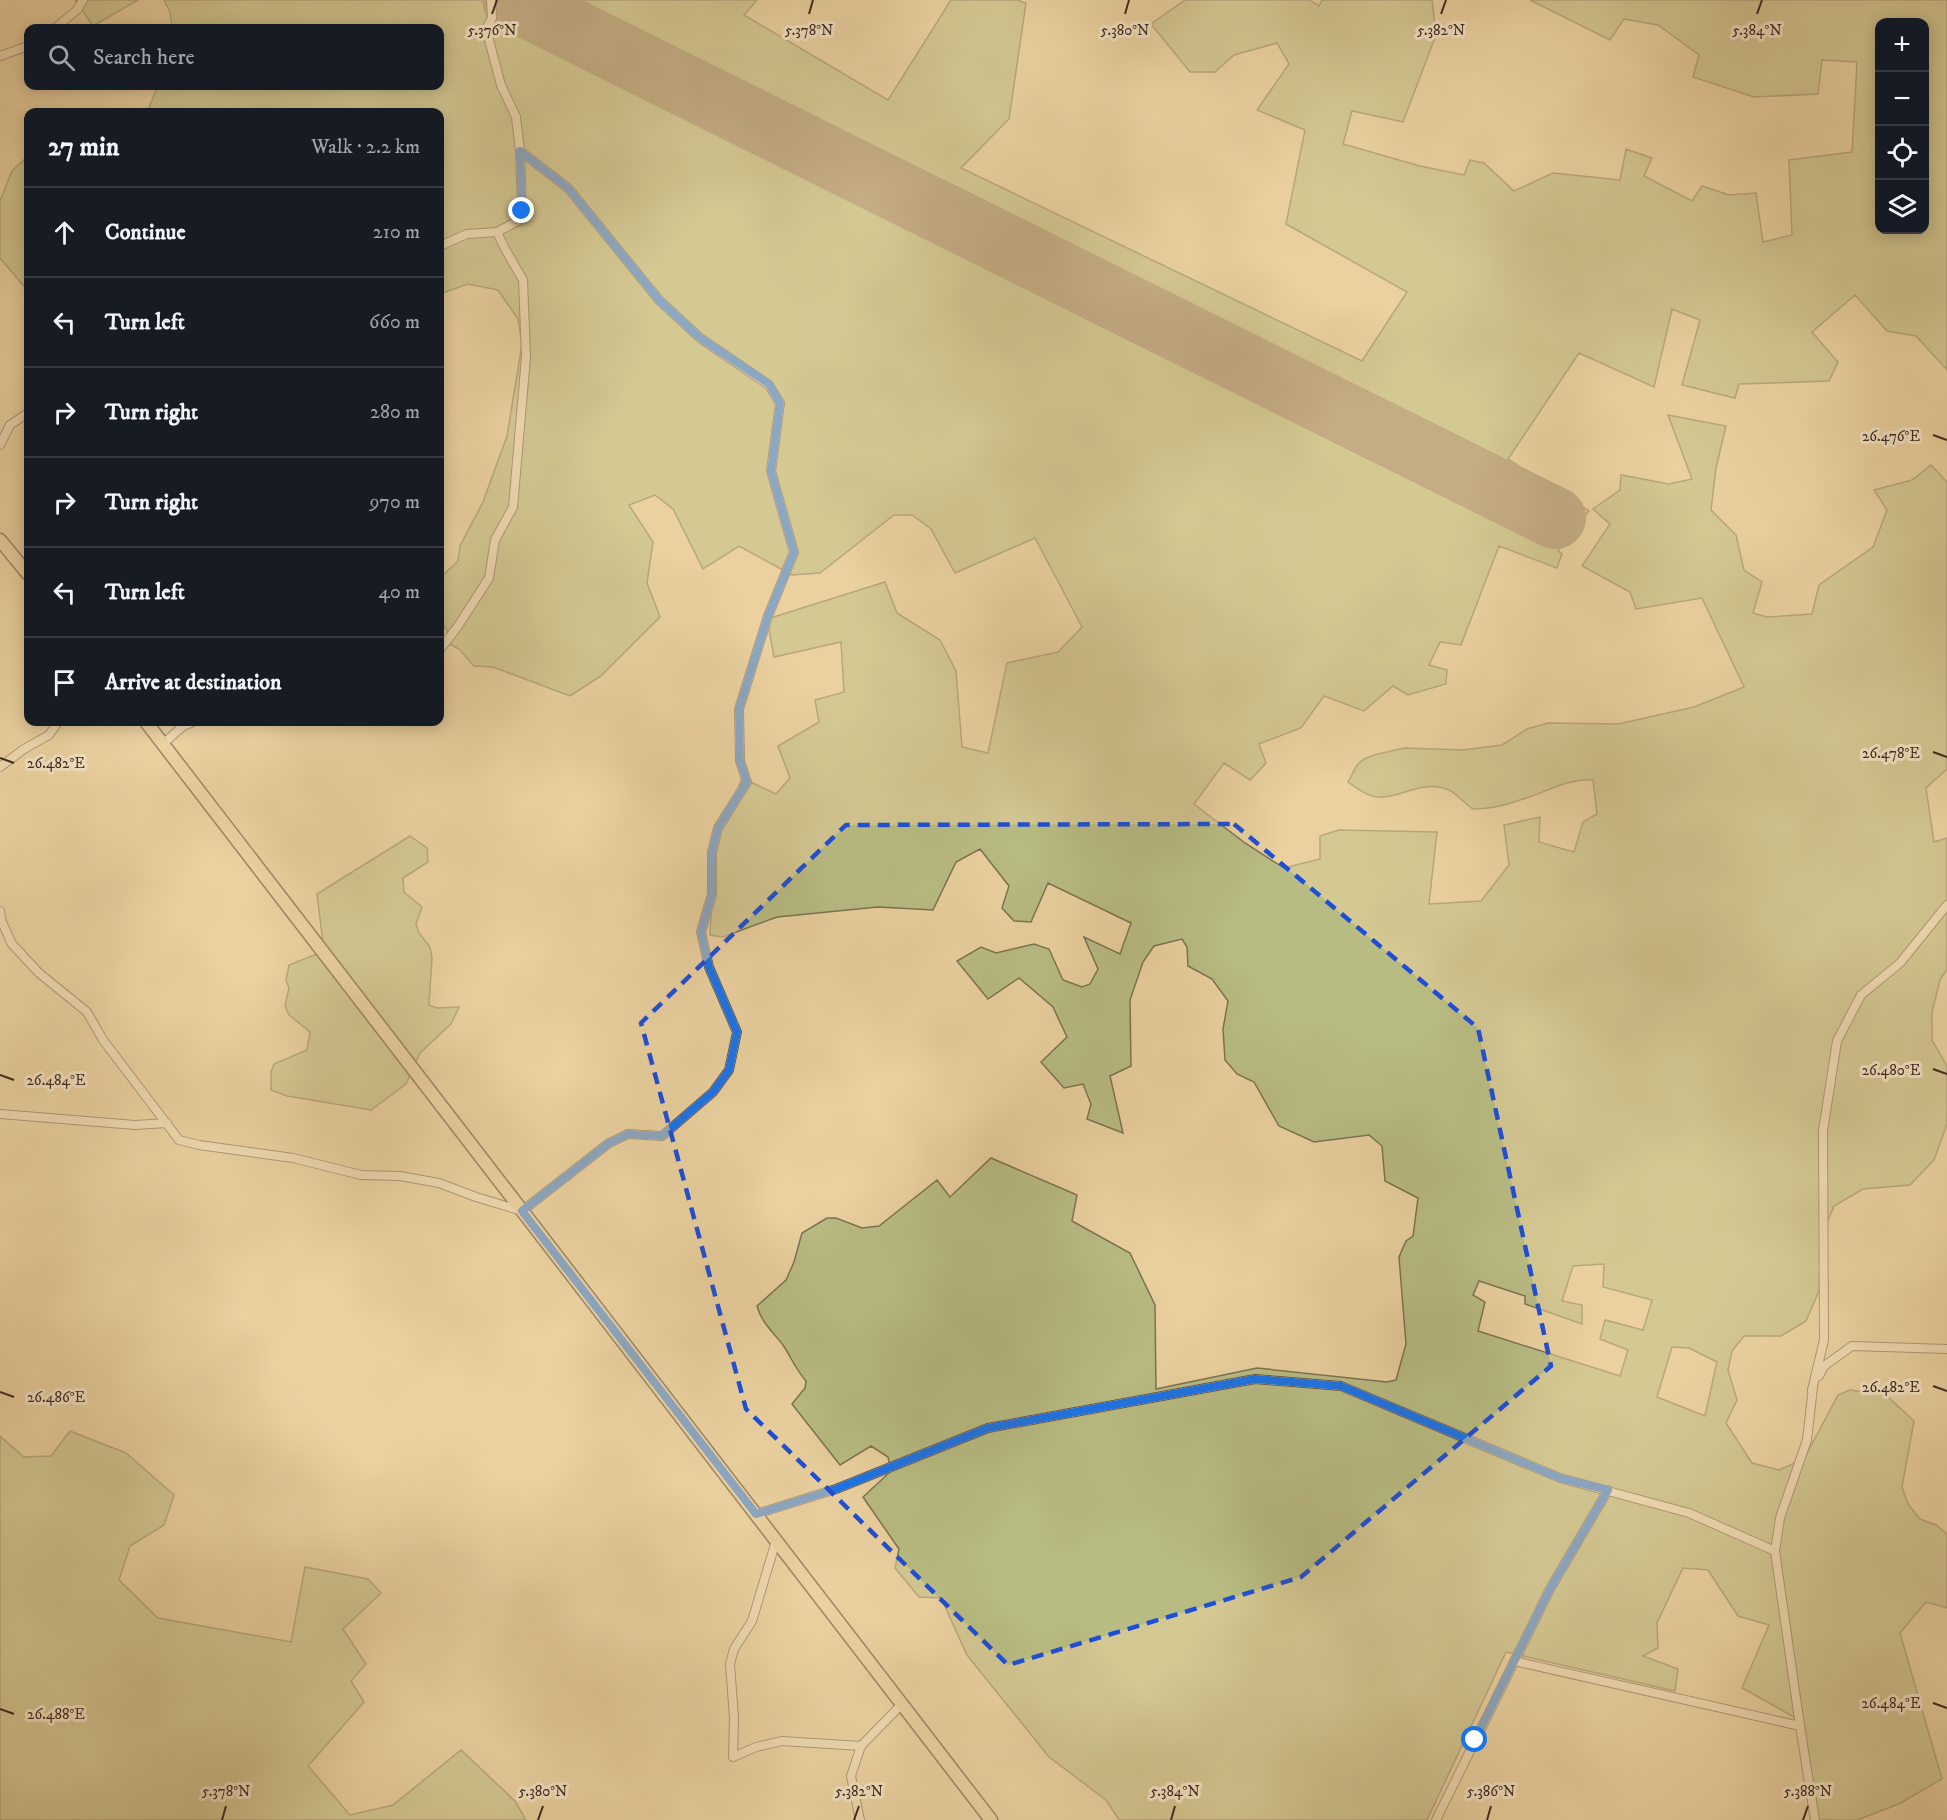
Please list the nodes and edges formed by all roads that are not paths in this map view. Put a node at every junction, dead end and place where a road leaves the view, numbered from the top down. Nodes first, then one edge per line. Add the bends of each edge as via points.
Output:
1 (83, 0) edge
2 (491, 0) edge
3 (60, 24) edge
4 (24, 47) edge
5 (0, 56) edge
6 (520, 151) junction
7 (498, 232) junction
8 (444, 244) edge
9 (24, 416) edge
10 (0, 445) edge
11 (0, 540) edge
12 (24, 569) edge
13 (444, 643) edge
14 (55, 726) edge
15 (149, 726) edge
16 (183, 726) edge
17 (163, 744) junction
18 (0, 767) edge
19 (1947, 905) edge
20 (0, 911) edge
21 (0, 1114) edge
22 (167, 1124) junction
23 (522, 1211) junction
24 (1947, 1349) edge
25 (1812, 1390) junction
26 (1608, 1490) junction
27 (756, 1514) junction
28 (776, 1541) junction
29 (1775, 1551) junction
30 (1514, 1661) junction
31 (902, 1704) junction
32 (1800, 1726) junction
33 (861, 1746) junction
34 (860, 1820) edge
35 (991, 1820) edge
36 (1436, 1820) edge
37 (1815, 1820) edge

1 - 3 street via 78,10
2 - 6 street via 492,18 486,29 501,85 516,117
4 - 5 street
6 - 7 street via 522,211 518,221
6 - 23 street via 568,188 659,300 700,338 769,384 780,403 771,471 794,552 768,616 739,709 740,761 747,782 718,828 712,852 712,894 701,932 709,967 737,1032 729,1070 713,1092 662,1136 628,1134 609,1143
7 - 8 street via 467,234
7 - 13 street via 523,280 526,357 513,507 495,540 489,578
9 - 10 street via 10,425
11 - 12 main road
14 - 18 street via 49,735
15 - 17 main road
16 - 17 street
17 - 23 main road
19 - 25 street via 1900,963 1861,996 1837,1041 1823,1131 1824,1340
20 - 22 street via 12,944 39,973 87,1012
21 - 22 street
22 - 23 street via 179,1140 199,1145 293,1158 361,1175 439,1183
23 - 27 main road
24 - 25 street via 1852,1346 1824,1366
25 - 29 street via 1807,1440 1780,1518
26 - 27 street via 1560,1478 1341,1386 1255,1379 988,1428 836,1489
26 - 29 street via 1689,1513
26 - 30 street via 1550,1589
27 - 28 main road
28 - 31 main road
28 - 33 street via 752,1622 734,1649 730,1664 734,1757 782,1741
29 - 32 street
30 - 32 street
30 - 36 street
31 - 33 street
31 - 35 main road
32 - 37 street
33 - 34 street via 851,1776

